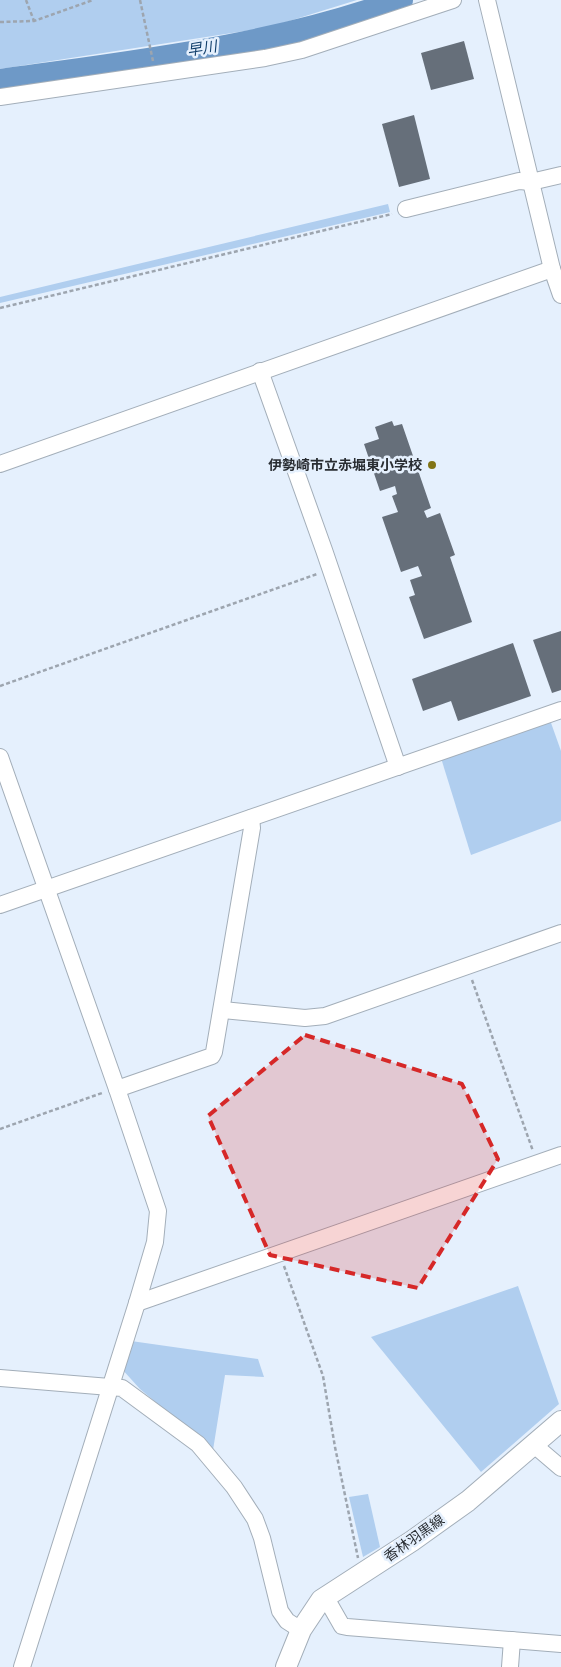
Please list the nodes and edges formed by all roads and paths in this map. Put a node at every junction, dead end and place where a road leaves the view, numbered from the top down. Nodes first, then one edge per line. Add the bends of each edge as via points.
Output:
1 (26, 0) edge
2 (93, 0) edge
3 (140, 0) edge
4 (453, 0) edge
5 (487, 0) edge
6 (34, 20) junction
7 (0, 22) edge
8 (153, 63) dead end
9 (0, 97) edge
10 (561, 175) edge
11 (531, 182) junction
12 (406, 209) joint
13 (552, 269) junction
14 (561, 295) edge
15 (0, 308) edge
16 (260, 372) junction
17 (0, 464) edge
18 (331, 570) junction
19 (0, 686) edge
20 (561, 710) edge
21 (0, 757) edge
22 (398, 767) junction
23 (251, 818) junction
24 (46, 890) junction
25 (0, 905) edge
26 (561, 933) edge
27 (467, 966) junction
28 (223, 1010) junction
29 (117, 1089) junction
30 (0, 1129) edge
31 (561, 1155) edge
32 (537, 1163) junction
33 (279, 1253) junction
34 (137, 1303) junction
35 (0, 1378) edge
36 (111, 1386) junction
37 (561, 1421) edge
38 (534, 1445) junction
39 (561, 1468) edge
40 (362, 1574) junction
41 (321, 1600) junction
42 (301, 1630) junction
43 (512, 1640) junction
44 (561, 1644) edge
45 (22, 1667) edge
46 (286, 1667) edge
47 (510, 1667) edge

1 - 6 path
2 - 6 path
3 - 8 path
4 - 9 street via 302,50 274,56
5 - 11 street
6 - 7 path
10 - 11 street
11 - 12 street via 519,181
11 - 13 street
12 - 15 path via 376,219
13 - 14 street
13 - 16 street
16 - 17 street
16 - 18 street
18 - 19 path
18 - 22 street
20 - 22 street
21 - 24 street
22 - 23 street
23 - 24 street
23 - 28 street
24 - 25 street
24 - 29 street
26 - 27 street
27 - 28 street via 325,1016 306,1018
27 - 32 path
28 - 29 street via 212,1056
29 - 30 path
29 - 34 street via 158,1211 155,1242
31 - 32 street
32 - 33 street
33 - 34 street
33 - 40 path via 323,1376
34 - 36 street
35 - 36 street
36 - 42 street via 122,1388 136,1397 198,1444 234,1487 260,1528 280,1611 287,1621
36 - 45 street
37 - 38 main road, 香林羽黒線
38 - 39 street
38 - 40 main road, 香林羽黒線 via 468,1500
40 - 41 main road, 香林羽黒線
41 - 42 main road, 香林羽黒線
41 - 43 street via 330,1605 342,1626
42 - 46 main road, 香林羽黒線
43 - 44 street
43 - 47 street

